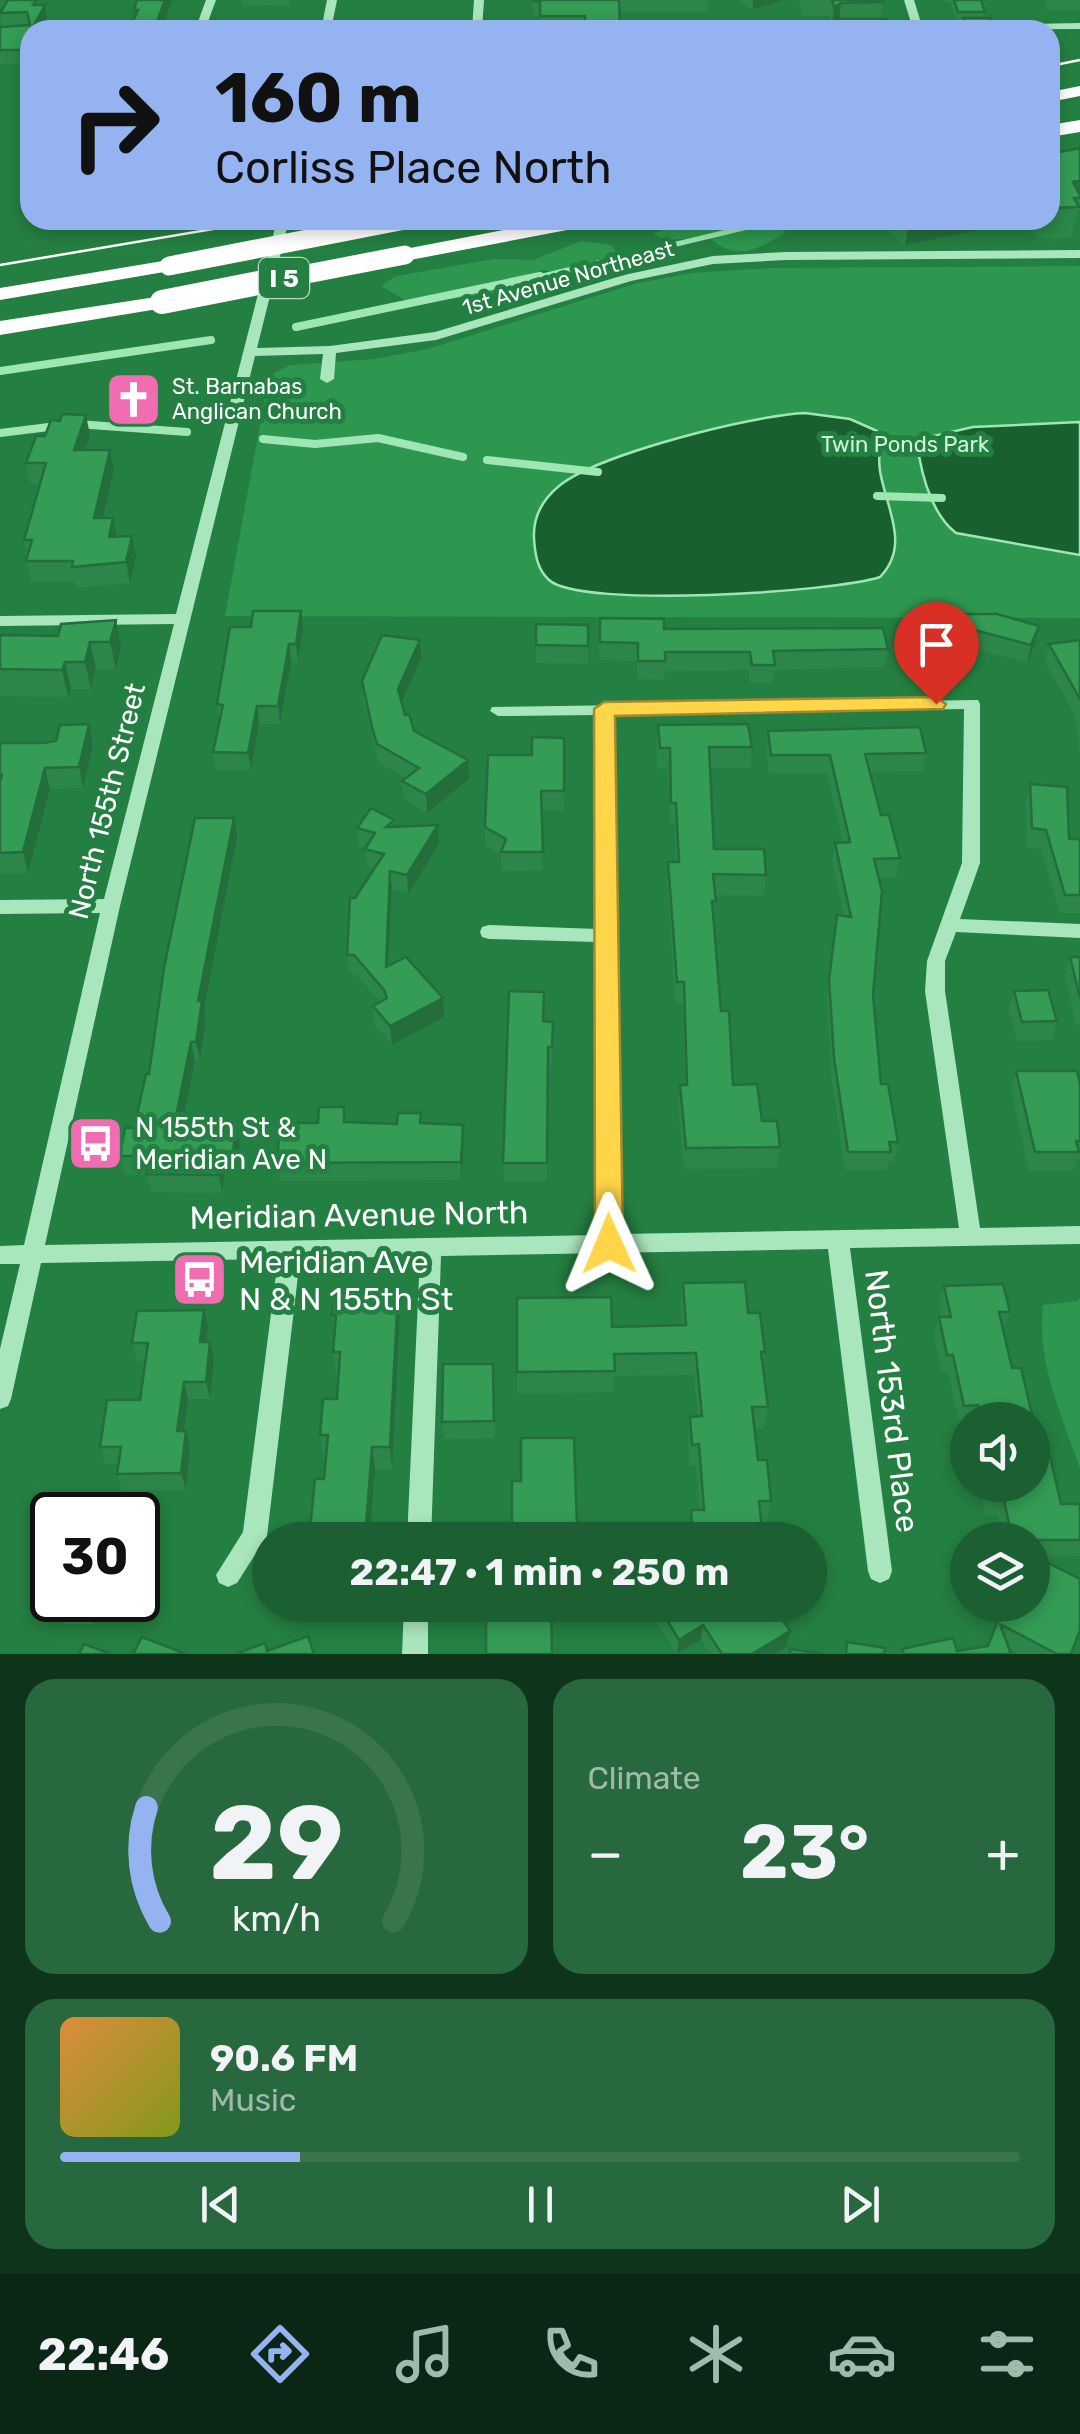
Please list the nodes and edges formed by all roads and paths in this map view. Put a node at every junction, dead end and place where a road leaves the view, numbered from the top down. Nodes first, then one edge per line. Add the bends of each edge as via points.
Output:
1 (280, 230) edge
2 (353, 230) edge
3 (536, 230) edge
4 (1080, 254) edge
5 (0, 294) edge
6 (0, 328) edge
7 (330, 350) junction
8 (249, 352) junction
9 (327, 379) dead end
10 (182, 619) junction
11 (0, 621) edge
12 (604, 709) junction
13 (498, 711) dead end
14 (111, 906) junction
15 (0, 907) edge
16 (949, 925) junction
17 (1080, 931) edge
18 (489, 932) dead end
19 (608, 936) junction
20 (1080, 1235) edge
21 (971, 1237) junction
22 (838, 1240) junction
23 (609, 1244) junction
24 (431, 1247) junction
25 (290, 1250) junction
26 (34, 1254) junction
27 (0, 1255) edge
28 (0, 1399) edge
29 (420, 1522) edge
30 (880, 1571) dead end
31 (228, 1576) dead end
32 (415, 1622) edge
33 (414, 1654) edge

1 - 8 street, North 155th Street
2 - 5 highway, I 5, bridge
3 - 6 highway, I 5, bridge
4 - 7 street, 1st Avenue Northeast via 878,250 688,264 436,336
7 - 8 street, 1st Avenue Northeast
7 - 9 street
8 - 10 street, North 155th Street
10 - 11 street
10 - 14 street, North 155th Street
12 - 13 street
12 - 16 street via 972,704 971,863
12 - 19 street
14 - 15 street
14 - 26 street, North 155th Street
16 - 17 street
16 - 21 street via 936,961 935,991
18 - 19 street
19 - 23 street
20 - 21 street, Meridian Avenue North
21 - 22 street, Meridian Avenue North
22 - 23 street, Meridian Avenue North
22 - 30 street, North 153rd Place
23 - 24 street, Meridian Avenue North
24 - 25 street, Meridian Avenue North
24 - 29 street
25 - 26 street, Meridian Avenue North
25 - 31 street via 256,1536
26 - 27 street, Meridian Avenue North
26 - 28 street, North 155th Street
32 - 33 street

